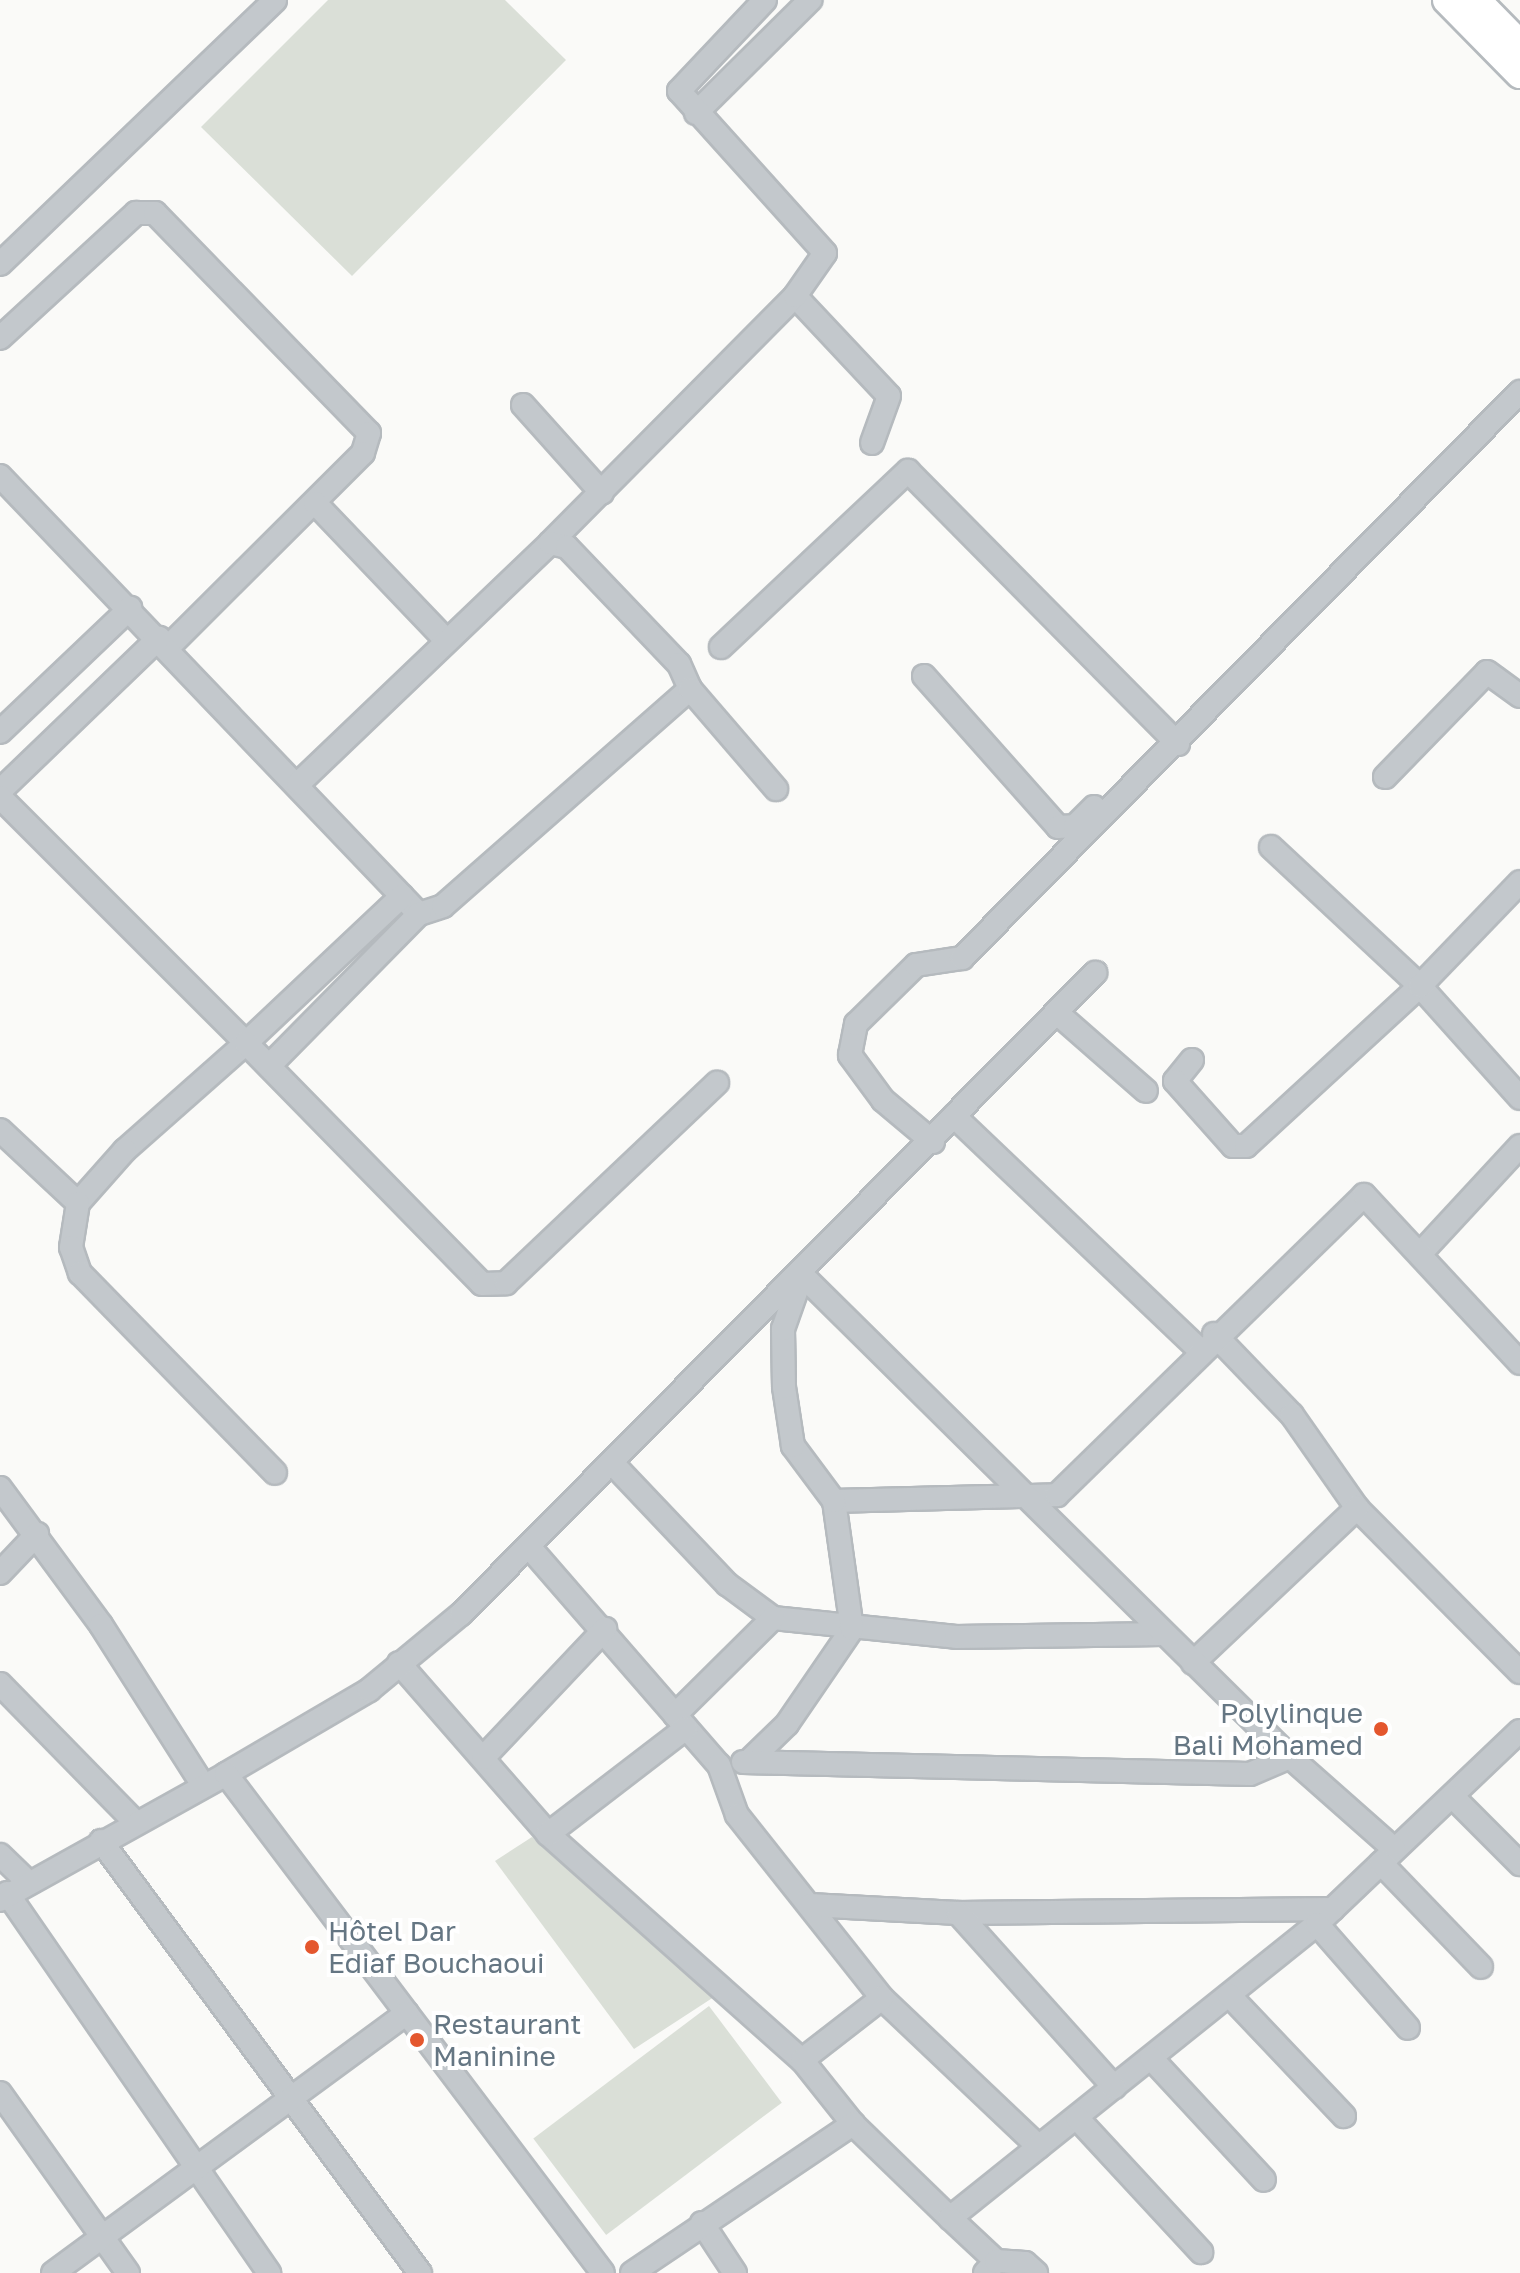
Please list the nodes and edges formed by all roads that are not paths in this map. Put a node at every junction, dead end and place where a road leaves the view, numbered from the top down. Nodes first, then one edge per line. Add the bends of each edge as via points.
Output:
1 (275, 0) edge
2 (765, 0) edge
3 (810, 0) edge
4 (1447, 0) edge
5 (1476, 0) edge
6 (1520, 45) edge
7 (1520, 74) edge
8 (696, 113) junction
9 (0, 264) edge
10 (795, 296) junction
11 (0, 338) edge
12 (1520, 392) edge
13 (523, 405) dead end
14 (872, 443) dead end
15 (0, 476) edge
16 (602, 493) junction
17 (315, 503) junction
18 (550, 543) junction
19 (130, 608) junction
20 (447, 641) junction
21 (163, 642) junction
22 (721, 647) dead end
23 (924, 676) dead end
24 (690, 689) junction
25 (1520, 696) edge
26 (0, 732) edge
27 (1172, 740) junction
28 (1385, 777) dead end
29 (298, 784) junction
30 (776, 789) dead end
31 (0, 791) edge
32 (0, 797) edge
33 (1271, 847) dead end
34 (1520, 882) edge
35 (402, 896) junction
36 (419, 914) junction
37 (1095, 973) dead end
38 (1420, 986) junction
39 (1057, 1013) junction
40 (246, 1043) junction
41 (1192, 1060) dead end
42 (269, 1066) junction
43 (717, 1083) dead end
44 (1146, 1091) dead end
45 (1520, 1098) edge
46 (954, 1116) junction
47 (0, 1130) edge
48 (933, 1142) junction
49 (1520, 1146) edge
50 (78, 1203) junction
51 (1420, 1254) junction
52 (802, 1275) junction
53 (1206, 1342) junction
54 (1520, 1363) edge
55 (613, 1464) junction
56 (275, 1473) dead end
57 (0, 1488) edge
58 (834, 1501) junction
59 (1026, 1501) junction
60 (1357, 1508) junction
61 (37, 1534) junction
62 (531, 1549) junction
63 (0, 1573) edge
64 (773, 1618) junction
65 (605, 1629) junction
66 (852, 1629) junction
67 (1163, 1634) junction
68 (399, 1663) junction
69 (1193, 1663) junction
70 (1520, 1672) edge
71 (0, 1684) edge
72 (680, 1722) junction
73 (1520, 1731) edge
74 (1290, 1757) junction
75 (483, 1758) junction
76 (749, 1761) junction
77 (719, 1765) junction
78 (226, 1774) junction
79 (203, 1785) junction
80 (1453, 1797) junction
81 (136, 1823) junction
82 (548, 1834) junction
83 (101, 1841) junction
84 (0, 1855) edge
85 (1388, 1856) junction
86 (1520, 1864) edge
87 (27, 1881) junction
88 (4, 1896) edge
89 (810, 1905) junction
90 (958, 1913) junction
91 (1325, 1916) junction
92 (1481, 1967) dead end
93 (1229, 1995) junction
94 (882, 1998) junction
95 (407, 2013) junction
96 (1408, 2028) dead end
97 (1151, 2058) junction
98 (802, 2060) junction
99 (1114, 2087) junction
100 (0, 2093) edge
101 (291, 2098) junction
102 (1344, 2116) dead end
103 (1077, 2118) junction
104 (853, 2124) junction
105 (1039, 2147) junction
106 (197, 2167) junction
107 (1264, 2180) dead end
108 (950, 2218) junction
109 (702, 2223) junction
110 (101, 2235) junction
111 (1201, 2252) dead end
112 (990, 2267) edge
113 (53, 2273) edge
114 (128, 2273) edge
115 (269, 2273) edge
116 (420, 2273) edge
117 (603, 2273) edge
118 (632, 2273) edge
119 (735, 2273) edge
120 (1036, 2273) edge

1 - 9 street
2 - 8 street via 679,91
3 - 8 street
4 - 7 main road
5 - 6 main road
8 - 10 street via 825,253
10 - 14 street via 889,396
10 - 16 street
11 - 17 street via 136,213 155,213 369,433 363,453
12 - 27 street
13 - 16 street
15 - 19 street
16 - 18 street
17 - 20 street
17 - 21 street
18 - 20 street
18 - 24 street via 567,547 679,664
19 - 21 street
19 - 26 street
20 - 29 street
21 - 29 street
21 - 31 street
22 - 27 street via 908,471
23 - 27 street via 1064,829
24 - 30 street
24 - 36 street via 443,906
25 - 28 street via 1487,672
27 - 48 street via 962,958 916,965 856,1024 850,1055 883,1100
29 - 35 street
32 - 40 street
33 - 38 street
34 - 38 street
35 - 36 street
35 - 40 street
36 - 42 street
37 - 39 street
38 - 41 street via 1240,1148 1174,1078
38 - 45 street
39 - 44 street
39 - 46 street
40 - 42 street
40 - 50 street via 125,1150
42 - 43 street via 492,1289
46 - 48 street
46 - 53 street
47 - 50 street
48 - 52 street
49 - 51 street
50 - 56 street via 71,1247 80,1273
51 - 53 street via 1364,1195
51 - 54 street
52 - 55 street
52 - 58 street via 783,1329 784,1387 793,1446
52 - 59 street
53 - 59 street via 1057,1495
53 - 60 street via 1292,1415
55 - 62 street
55 - 64 street via 727,1584
57 - 61 street
58 - 59 street
58 - 66 street
59 - 67 street
60 - 69 street
60 - 70 street
61 - 63 street
61 - 79 street
62 - 65 street
62 - 68 street
64 - 66 street
64 - 72 street
65 - 72 street
65 - 75 street
66 - 67 street via 956,1637
66 - 76 street via 787,1724
67 - 69 street
68 - 75 street
68 - 78 street via 369,1690
69 - 74 street
71 - 81 street
72 - 77 street
72 - 82 street
73 - 80 street
74 - 76 street via 1250,1774
74 - 85 street
75 - 82 street
76 - 77 street
77 - 89 street via 737,1815
78 - 79 street
78 - 95 street
79 - 81 street
80 - 85 street
80 - 86 street
81 - 83 street
82 - 98 street
83 - 87 street
83 - 101 street
84 - 87 street
85 - 91 street
85 - 92 street
87 - 88 street
88 - 106 street
89 - 90 street
89 - 94 street
90 - 91 street
90 - 99 street
91 - 93 street
91 - 96 street
93 - 97 street
93 - 102 street
94 - 98 street
94 - 105 street
95 - 101 street
95 - 117 street
97 - 99 street
97 - 107 street
98 - 104 street
99 - 103 street
100 - 110 street
101 - 106 street
101 - 116 street
103 - 105 street
103 - 111 street
104 - 108 street
104 - 109 street
105 - 108 street
106 - 110 street
106 - 115 street
108 - 112 street
109 - 118 street
109 - 119 street
110 - 113 street
110 - 114 street
112 - 120 street via 1025,2263

